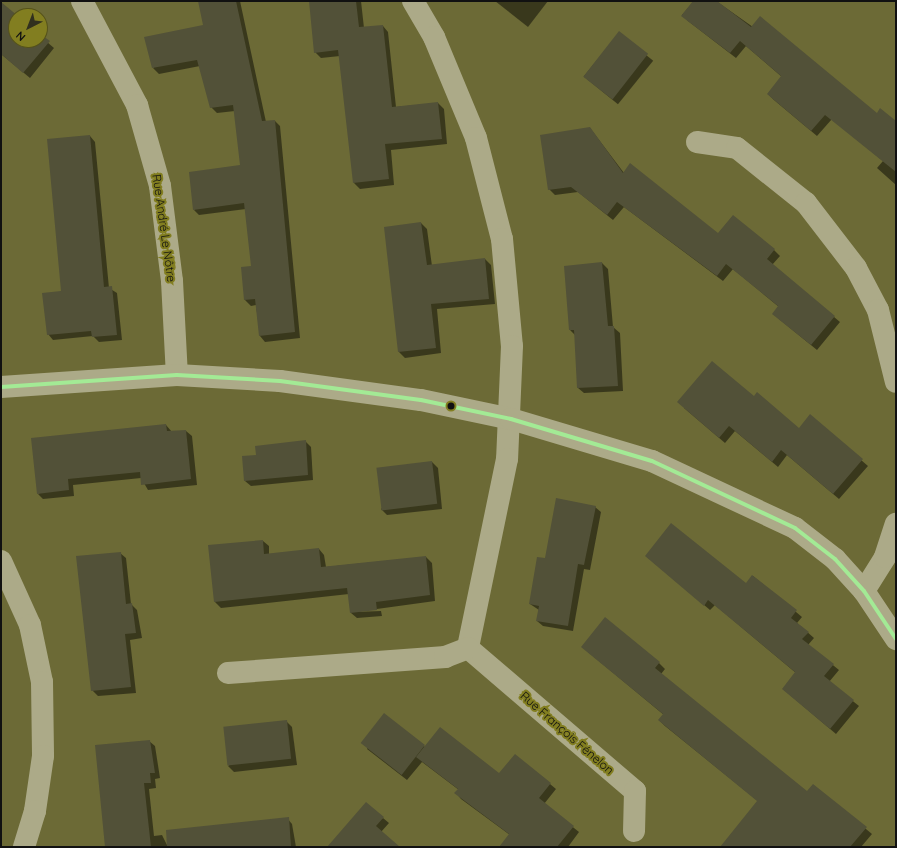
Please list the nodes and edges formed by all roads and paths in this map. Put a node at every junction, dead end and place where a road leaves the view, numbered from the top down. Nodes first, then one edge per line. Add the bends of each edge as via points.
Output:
1 (82, 1) edge
2 (413, 1) edge
3 (697, 142) dead end
4 (177, 375) junction
5 (896, 382) edge
6 (1, 387) edge
7 (511, 419) junction
8 (896, 524) edge
9 (1, 561) edge
10 (864, 591) junction
11 (896, 639) edge
12 (468, 648) junction
13 (228, 674) dead end
14 (634, 831) dead end
15 (24, 847) edge

1 - 4 street, Rue André Le Nôtre via 137,106 160,186 172,282
2 - 7 street via 434,37 476,138 502,239 512,346
3 - 5 street via 737,148 806,204 856,268 878,310
4 - 6 street
4 - 7 street via 280,381 421,400
7 - 10 street via 652,461 746,502 794,528 835,559
7 - 12 street via 507,458
8 - 10 street via 885,557
9 - 15 street via 30,624 42,682 43,756 34,811
10 - 11 street
12 - 13 street via 445,657
12 - 14 street, Rue François Fénelon via 635,791

